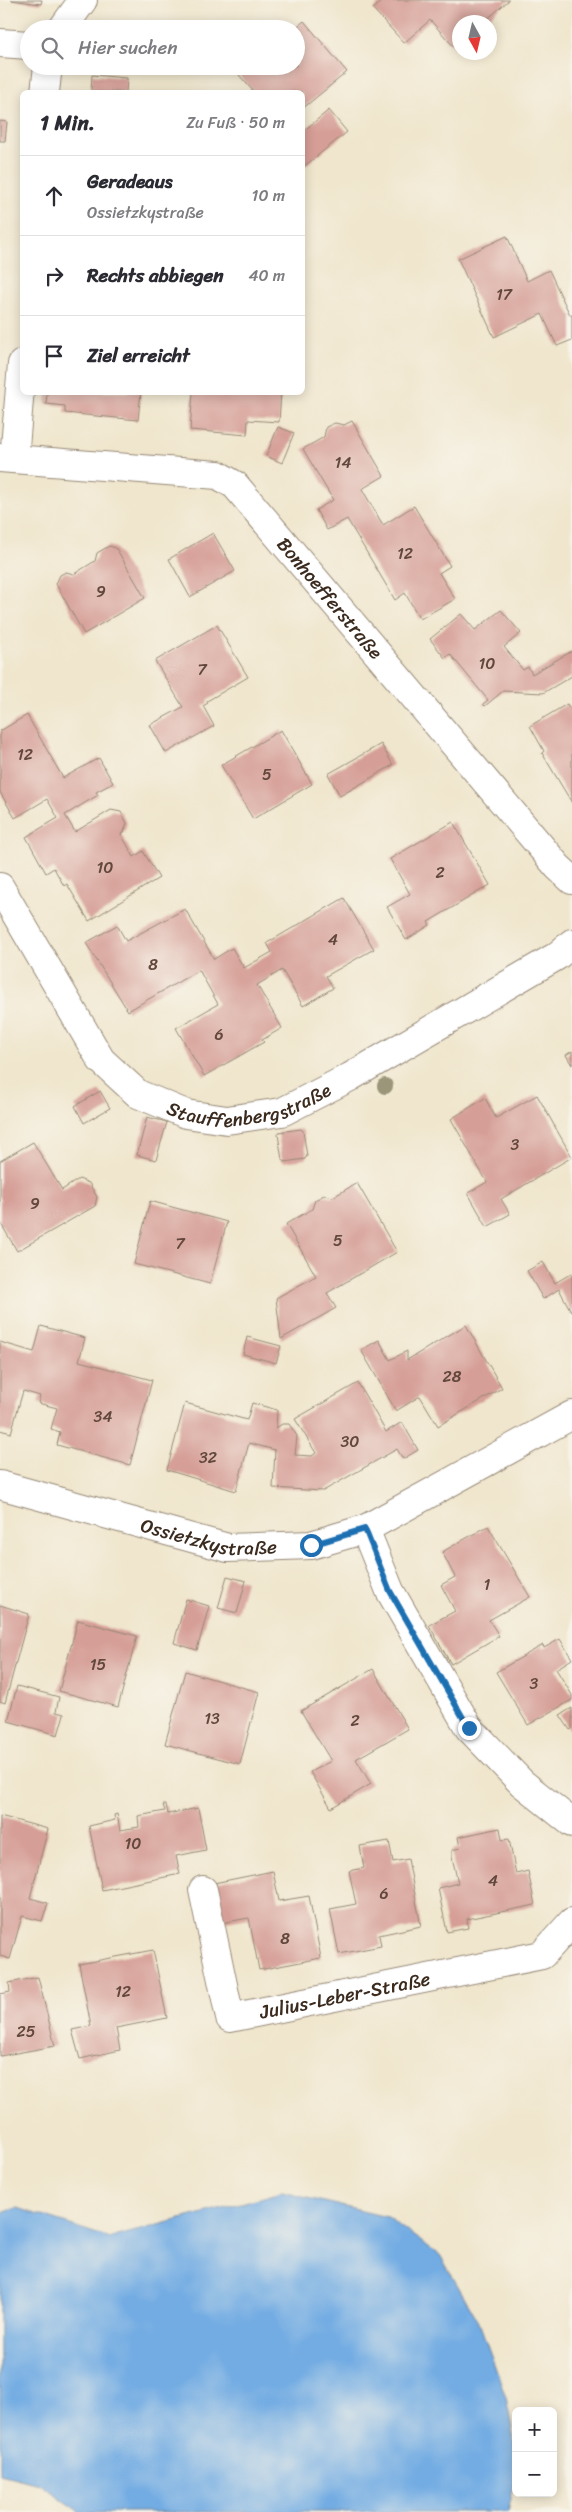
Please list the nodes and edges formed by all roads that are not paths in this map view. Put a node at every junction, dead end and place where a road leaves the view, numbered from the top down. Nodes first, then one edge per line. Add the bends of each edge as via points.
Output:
1 (83, 0) edge
2 (69, 20) edge
3 (0, 43) edge
4 (20, 44) edge
5 (47, 75) edge
6 (45, 90) edge
7 (20, 377) edge
8 (7, 458) edge
9 (572, 880) edge
10 (0, 887) edge
11 (572, 943) edge
12 (572, 1415) edge
13 (0, 1485) edge
14 (365, 1529) junction
15 (572, 1823) edge
16 (203, 1890) dead end
17 (572, 1922) edge

1 - 2 street
3 - 4 street
5 - 6 street
7 - 8 street, Bonhoefferstraße
8 - 9 street, Bonhoefferstraße via 218,475 235,485
10 - 11 street, Stauffenbergstraße via 101,1060 138,1094 186,1114 227,1120 290,1108 350,1077 557,956
12 - 14 street, Ossietzkystraße
13 - 14 street, Ossietzkystraße via 228,1548 311,1545
14 - 15 street via 390,1591 469,1728 522,1783
16 - 17 street, Julius-Leber-Straße via 230,2018 542,1955

